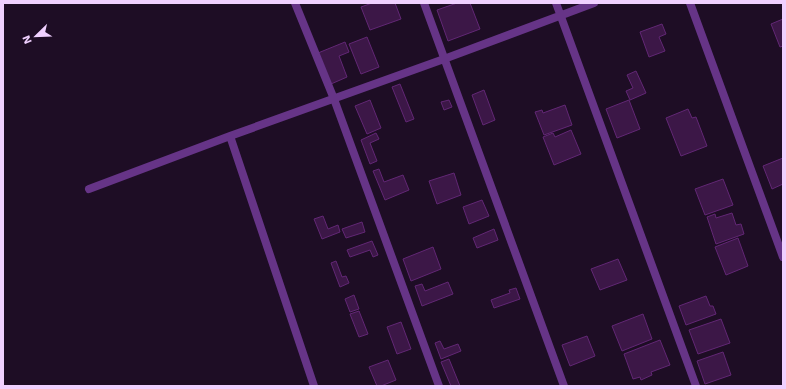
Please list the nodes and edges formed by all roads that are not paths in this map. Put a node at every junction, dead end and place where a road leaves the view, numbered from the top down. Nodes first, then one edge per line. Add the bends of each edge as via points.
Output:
1 (295, 3) edge
2 (424, 3) edge
3 (556, 3) edge
4 (594, 3) edge
5 (690, 3) edge
6 (560, 15) junction
7 (444, 59) junction
8 (334, 99) junction
9 (230, 136) junction
10 (89, 189) dead end
11 (783, 257) edge
12 (314, 386) edge
13 (439, 386) edge
14 (564, 386) edge
15 (696, 386) edge

1 - 8 street
2 - 7 street
3 - 6 street
4 - 6 street
5 - 11 street
6 - 7 street
6 - 15 street
7 - 8 street
7 - 14 street
8 - 9 street
8 - 13 street
9 - 10 street
9 - 12 street

